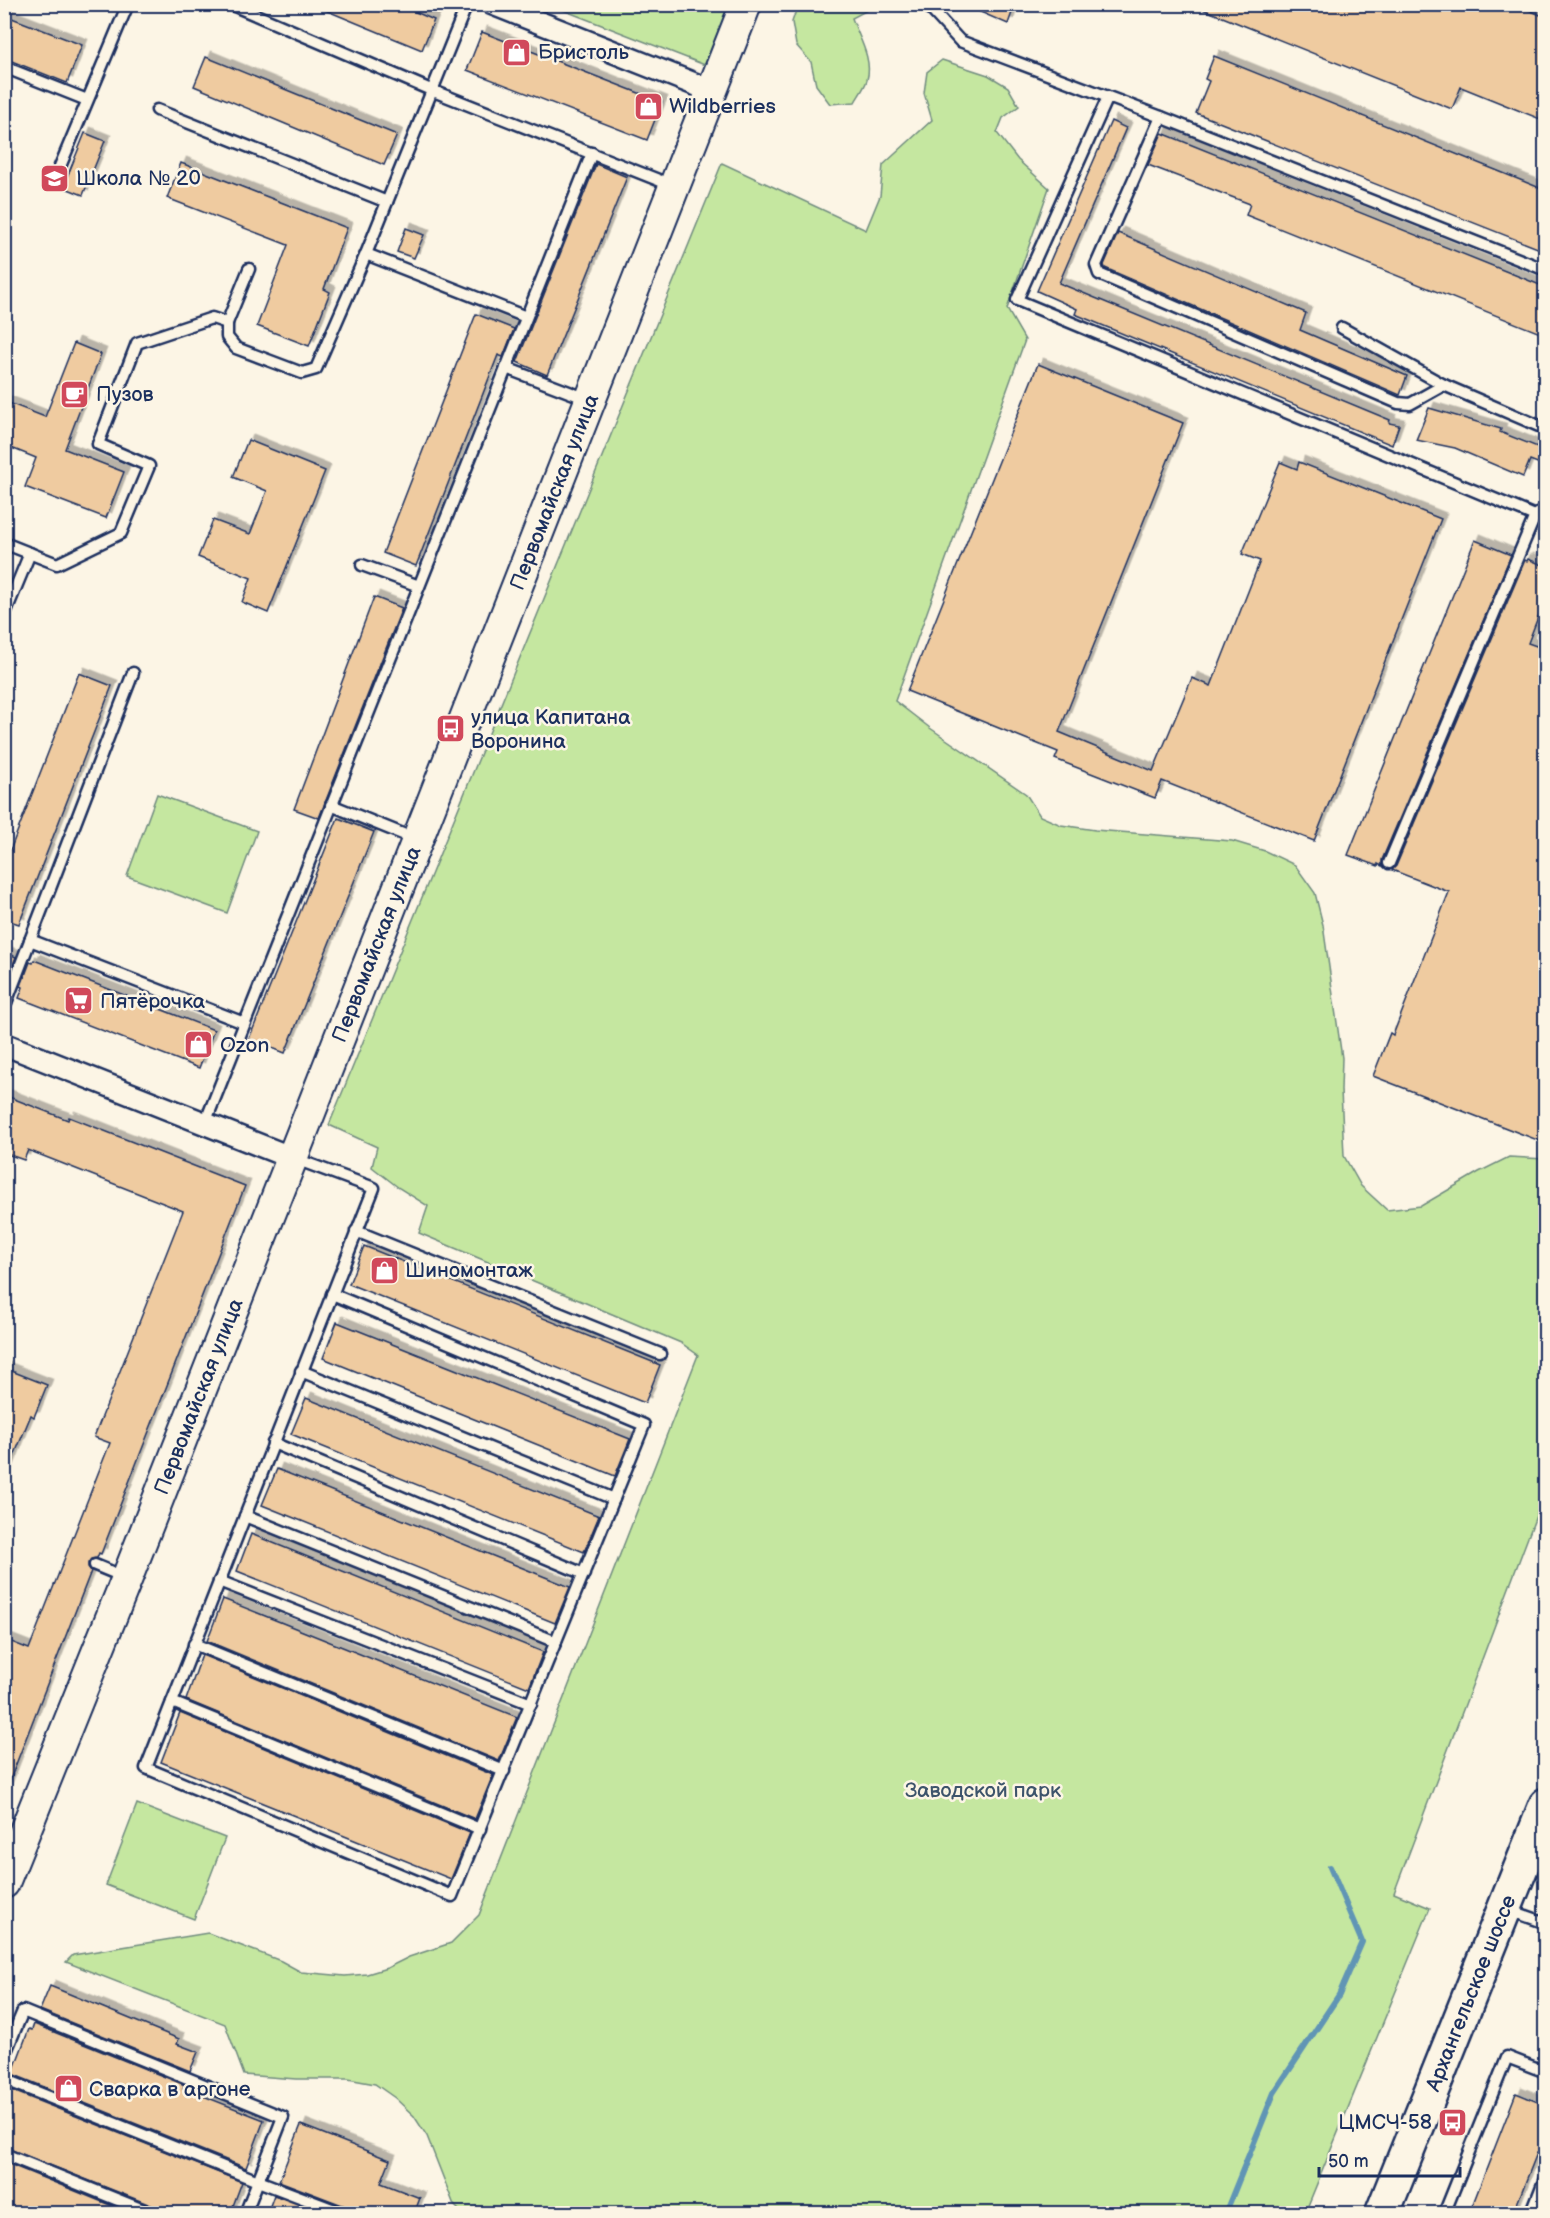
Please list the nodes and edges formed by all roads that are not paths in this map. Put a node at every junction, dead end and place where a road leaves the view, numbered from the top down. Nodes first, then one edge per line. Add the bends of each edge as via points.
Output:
1 (128, 4) edge
2 (230, 4) edge
3 (467, 4) edge
4 (493, 4) edge
5 (746, 4) edge
6 (926, 4) edge
7 (4, 67) edge
8 (431, 90) junction
9 (712, 91) junction
10 (1108, 97) junction
11 (87, 100) junction
12 (157, 110) dead end
13 (1161, 117) junction
14 (592, 153) junction
15 (56, 176) dead end
16 (675, 186) junction
17 (387, 201) junction
18 (366, 254) junction
19 (249, 269) dead end
20 (1545, 270) edge
21 (526, 317) junction
22 (227, 323) junction
23 (1342, 328) dead end
24 (506, 368) junction
25 (1444, 385) junction
26 (590, 400) junction
27 (1545, 429) edge
28 (1545, 508) edge
29 (1535, 516) junction
30 (4, 543) edge
31 (30, 553) junction
32 (362, 565) dead end
33 (419, 586) junction
34 (4, 616) edge
35 (133, 673) dead end
36 (331, 806) junction
37 (417, 840) junction
38 (1389, 863) dead end
39 (30, 940) junction
40 (4, 1008) edge
41 (244, 1023) junction
42 (4, 1044) edge
43 (205, 1123) junction
44 (292, 1158) junction
45 (356, 1232) junction
46 (332, 1294) junction
47 (660, 1354) dead end
48 (302, 1371) junction
49 (273, 1443) junction
50 (614, 1499) junction
51 (244, 1516) junction
52 (95, 1565) dead end
53 (584, 1574) junction
54 (127, 1578) junction
55 (219, 1581) junction
56 (556, 1642) junction
57 (194, 1644) junction
58 (172, 1702) junction
59 (531, 1704) junction
60 (504, 1771) junction
61 (1545, 1805) edge
62 (480, 1829) junction
63 (4, 1883) edge
64 (1504, 1908) junction
65 (1545, 1923) edge
66 (4, 2056) edge
67 (1545, 2072) edge
68 (4, 2079) edge
69 (4, 2154) edge
70 (1545, 2176) edge
71 (258, 2181) junction
72 (153, 2214) edge
73 (245, 2214) edge
74 (345, 2214) edge
75 (1382, 2214) edge
76 (1444, 2214) edge
77 (1531, 2214) edge

1 - 11 lane
2 - 8 lane
3 - 8 lane
4 - 9 street
5 - 9 street, Первомайская улица
6 - 10 lane via 960,41
7 - 11 lane
8 - 14 lane
8 - 17 lane
9 - 16 street, Первомайская улица
10 - 13 lane
10 - 29 lane via 1017,300
11 - 15 lane
12 - 17 lane
13 - 20 lane
13 - 25 lane via 1096,265 1099,274 1398,403 1410,404
14 - 16 lane
14 - 21 lane
16 - 26 street, Первомайская улица
17 - 18 lane
18 - 21 lane
18 - 22 lane via 316,369 302,373 236,348 228,337
19 - 22 lane
21 - 24 lane
22 - 31 lane via 212,318 137,343 98,444 149,466 122,532 57,564
23 - 25 lane
24 - 26 lane
24 - 33 lane
25 - 27 lane
26 - 37 street, Первомайская улица
28 - 29 lane
29 - 38 lane
30 - 31 lane
31 - 34 lane
32 - 33 lane
33 - 36 lane
35 - 39 lane
36 - 37 lane
36 - 41 lane
37 - 44 street, Первомайская улица
39 - 40 lane
39 - 41 lane
41 - 43 lane
42 - 43 street
43 - 44 street
44 - 45 lane via 374,1188
44 - 54 street, Первомайская улица
45 - 46 lane
45 - 47 lane
46 - 48 lane
46 - 50 lane via 644,1425
48 - 49 lane
48 - 50 lane
49 - 51 lane
49 - 53 lane
50 - 53 lane
51 - 55 lane
51 - 56 lane
52 - 54 lane
53 - 56 lane
54 - 63 street, Первомайская улица
55 - 57 lane
55 - 59 lane
56 - 59 lane
57 - 58 lane
57 - 60 lane
58 - 62 lane
58 - 62 lane via 146,1768 452,1896
59 - 60 lane
60 - 62 lane
61 - 64 main road, Архангельское шоссе
64 - 65 lane
64 - 75 main road, Архангельское шоссе
66 - 71 lane via 23,2011 283,2117
67 - 76 lane via 1507,2057
68 - 71 lane
69 - 72 lane
70 - 77 lane
71 - 73 lane
71 - 74 lane

